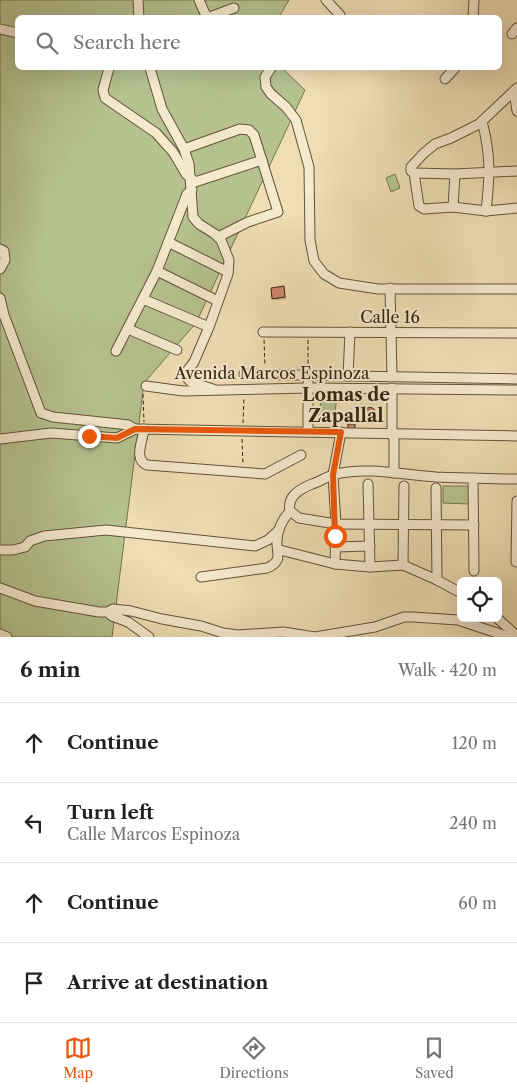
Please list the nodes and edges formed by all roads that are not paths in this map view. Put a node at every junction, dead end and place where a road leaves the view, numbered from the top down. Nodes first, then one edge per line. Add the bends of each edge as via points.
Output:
1 (138, 0) edge
2 (199, 0) edge
3 (326, 0) edge
4 (474, 0) edge
5 (234, 8) dead end
6 (139, 15) edge
7 (206, 15) edge
8 (213, 15) edge
9 (340, 15) edge
10 (473, 15) edge
11 (0, 29) edge
12 (15, 32) edge
13 (108, 70) edge
14 (151, 70) edge
15 (270, 70) edge
16 (453, 70) edge
17 (445, 78) dead end
18 (515, 89) edge
19 (517, 111) edge
20 (482, 121) junction
21 (184, 149) junction
22 (262, 160) junction
23 (517, 171) edge
24 (414, 173) junction
25 (490, 173) junction
26 (455, 174) junction
27 (192, 184) junction
28 (453, 207) junction
29 (517, 208) edge
30 (486, 210) junction
31 (218, 237) junction
32 (168, 242) junction
33 (0, 249) edge
34 (0, 269) edge
35 (157, 271) junction
36 (228, 272) junction
37 (390, 288) junction
38 (517, 290) edge
39 (0, 298) edge
40 (143, 299) junction
41 (218, 301) junction
42 (209, 328) junction
43 (128, 329) junction
44 (263, 332) road end
45 (350, 332) junction
46 (391, 332) junction
47 (517, 333) edge
48 (176, 350) dead end
49 (116, 351) dead end
50 (244, 374) dead end
51 (308, 375) junction
52 (348, 376) junction
53 (392, 377) junction
54 (517, 379) edge
55 (146, 386) road end
56 (308, 388) junction
57 (392, 388) junction
58 (213, 390) junction
59 (517, 390) edge
60 (139, 429) junction
61 (308, 432) junction
62 (341, 432) junction
63 (393, 435) junction
64 (517, 436) edge
65 (0, 439) edge
66 (301, 455) dead end
67 (394, 473) junction
68 (333, 475) junction
69 (473, 478) junction
70 (517, 479) edge
71 (368, 484) dead end
72 (404, 486) dead end
73 (436, 488) dead end
74 (517, 501) edge
75 (290, 511) junction
76 (336, 524) junction
77 (369, 524) junction
78 (403, 524) junction
79 (437, 525) junction
80 (474, 525) junction
81 (279, 530) junction
82 (370, 546) junction
83 (335, 547) junction
84 (0, 550) edge
85 (280, 550) junction
86 (516, 562) edge
87 (335, 564) junction
88 (403, 565) junction
89 (370, 567) junction
90 (474, 571) dead end
91 (201, 577) dead end
92 (437, 580) junction
93 (0, 588) edge
94 (457, 591) edge
95 (108, 612) junction
96 (501, 622) edge
97 (0, 634) edge
98 (7, 637) edge
99 (148, 637) edge
100 (315, 637) edge
101 (509, 637) edge
102 (517, 637) edge

1 - 6 street
2 - 7 street
3 - 9 street
4 - 10 street
5 - 8 street
11 - 12 street
13 - 27 street via 103,90 106,98 162,139
14 - 21 street via 162,109
15 - 37 street via 265,77 266,87 296,120 309,167 310,240 314,261 324,274 339,282
16 - 17 street
18 - 19 street
18 - 20 street
20 - 24 street via 435,144 411,167
20 - 25 street via 489,146
21 - 22 street via 246,129 254,136
21 - 27 street
22 - 27 street
22 - 31 street via 278,212
23 - 25 street
24 - 26 street
24 - 28 street via 419,206 424,209
25 - 26 street
25 - 30 street
26 - 28 street
27 - 31 street via 193,217
27 - 32 street
28 - 30 street
29 - 30 street
31 - 36 street via 228,256
32 - 35 street
32 - 36 street
33 - 34 street via 4,251 4,260
35 - 40 street
35 - 41 street
36 - 41 street
37 - 38 street
37 - 46 street
39 - 60 street via 41,413
40 - 42 street
40 - 43 street
41 - 42 street
42 - 58 street via 187,375 191,382
43 - 48 street
43 - 49 street
44 - 45 street, Calle 16
45 - 46 street, Calle 16
45 - 52 street
46 - 47 street, Calle 16
46 - 53 street
50 - 51 street, Avenida Marcos Espinoza
51 - 52 street, Avenida Marcos Espinoza
51 - 56 street
52 - 53 street, Avenida Marcos Espinoza
53 - 54 street, Avenida Marcos Espinoza
55 - 58 street, Avenida Marcos Espinoza via 183,391
56 - 57 street, Avenida Marcos Espinoza
56 - 58 street, Avenida Marcos Espinoza
56 - 61 street
57 - 59 street, Avenida Marcos Espinoza
57 - 63 street
60 - 61 street
60 - 65 street via 117,438 51,433
60 - 66 street via 139,457 144,464 265,474
61 - 62 street
62 - 63 street
62 - 68 street
63 - 64 street
63 - 67 street
67 - 68 street
67 - 69 street
68 - 75 street via 297,492 291,500
68 - 76 street
69 - 70 street
69 - 80 street
71 - 77 street
72 - 78 street
73 - 79 street
74 - 86 street
75 - 76 street via 299,518
75 - 81 street via 283,518
76 - 77 street
76 - 83 street
77 - 78 street
77 - 82 street
78 - 79 street
78 - 88 street
79 - 80 street
79 - 92 street
80 - 90 street
81 - 84 street via 255,546 106,530 44,536 30,541 25,547
81 - 85 street via 276,542
82 - 83 street
82 - 89 street
83 - 87 street
85 - 87 street
85 - 91 street via 276,562 267,568
87 - 89 street
88 - 89 street
88 - 92 street
92 - 94 street
93 - 95 street via 35,601
95 - 99 street
95 - 100 street via 113,609 131,611 223,633 283,632
96 - 102 street
97 - 98 street
100 - 101 street via 374,627 404,617 458,620

